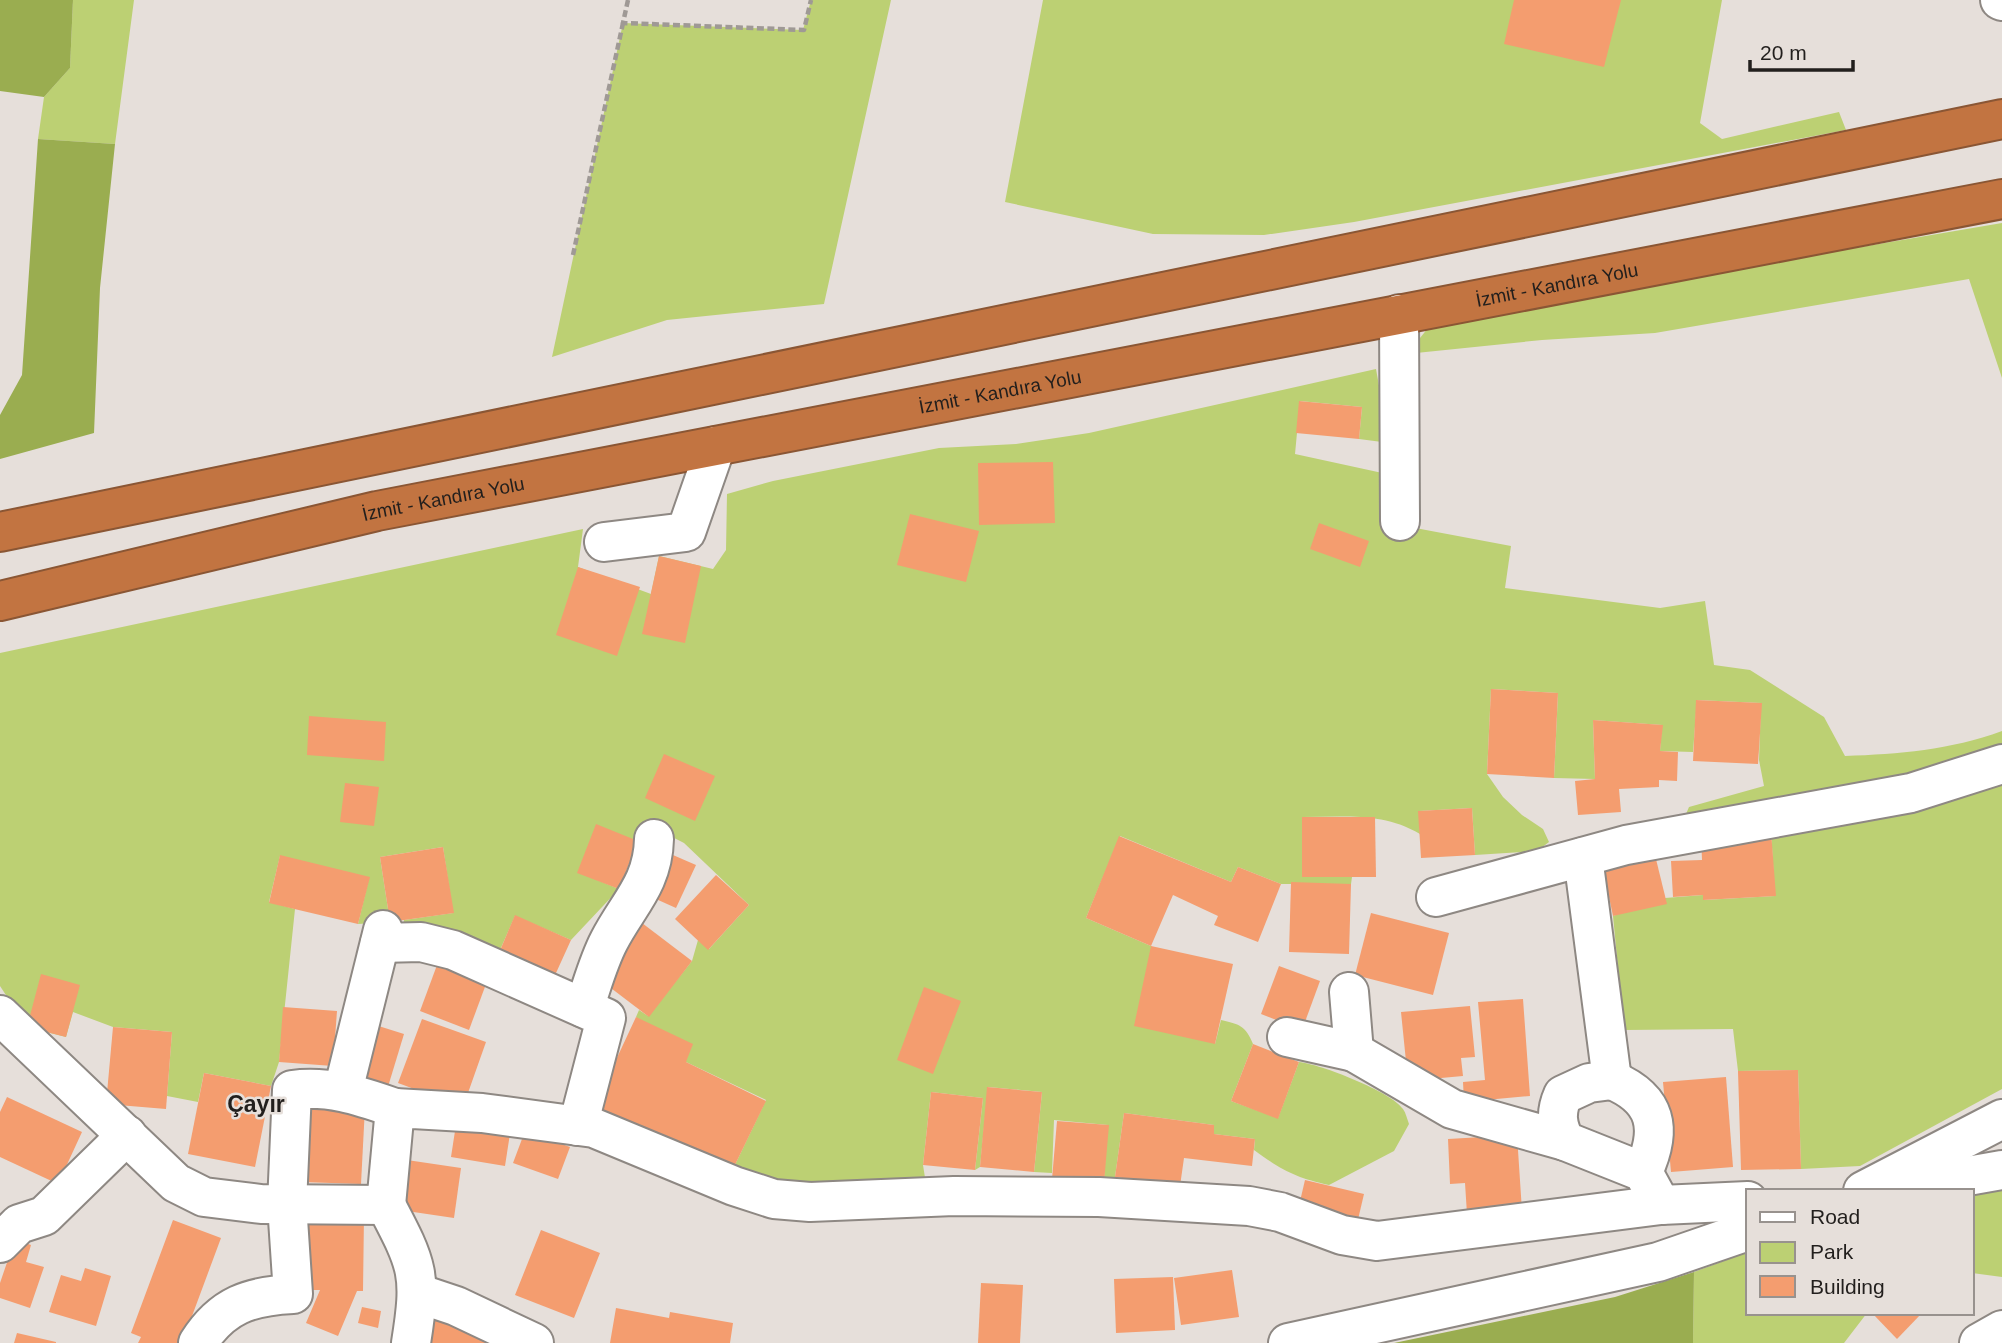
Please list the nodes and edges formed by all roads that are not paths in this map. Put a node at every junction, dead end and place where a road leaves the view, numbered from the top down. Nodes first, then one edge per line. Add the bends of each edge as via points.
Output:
1 (2002, 119) edge
2 (2002, 199) edge
3 (1399, 314) junction
4 (716, 446) junction
5 (1400, 521) dead end
6 (0, 532) edge
7 (604, 542) dead end
8 (0, 601) edge
9 (2002, 764) edge
10 (654, 839) dead end
11 (1583, 857) junction
12 (1436, 898) dead end
13 (1349, 992) dead end
14 (584, 1008) junction
15 (0, 1015) edge
16 (1287, 1037) dead end
17 (1354, 1052) junction
18 (1612, 1080) junction
19 (343, 1091) junction
20 (395, 1108) junction
21 (2002, 1119) edge
22 (578, 1126) junction
23 (127, 1135) junction
24 (1565, 1142) junction
25 (2002, 1170) edge
26 (1652, 1189) junction
27 (1867, 1189) edge
28 (1895, 1189) edge
29 (1746, 1201) edge
30 (287, 1204) junction
31 (386, 1205) junction
32 (1746, 1232) edge
33 (0, 1243) edge
34 (417, 1293) junction
35 (2002, 1330) edge
36 (198, 1343) edge
37 (411, 1343) edge
38 (534, 1343) edge
39 (1288, 1343) edge
40 (1979, 1343) edge

1 - 6 highway
2 - 3 highway, İzmit - Kandıra Yolu
3 - 4 highway, İzmit - Kandıra Yolu
3 - 5 street
4 - 7 street via 686,532
4 - 8 highway, İzmit - Kandıra Yolu via 377,511
9 - 11 street via 1911,793 1626,845
10 - 14 street via 654,862 638,897 608,942
11 - 12 street
11 - 18 street
13 - 17 street
14 - 19 street via 453,950 381,937
14 - 22 street via 606,1018
15 - 23 street
16 - 17 street
17 - 24 street via 1452,1109
18 - 24 street via 1589,1083 1563,1095 1557,1121
18 - 26 street via 1649,1106 1655,1131
19 - 20 street
19 - 30 street via 292,1090
20 - 22 street via 482,1113
20 - 31 street
21 - 27 street
22 - 26 street via 627,1140 774,1199 1099,1196 1249,1206 1377,1241
23 - 30 street via 176,1183 204,1197
23 - 33 street via 44,1216 19,1224
24 - 26 street
25 - 28 street
26 - 29 street
30 - 31 street
30 - 36 street via 293,1294 264,1295 222,1313
31 - 34 street via 412,1255
32 - 39 street via 1658,1262
34 - 37 street
34 - 38 street
35 - 40 street

